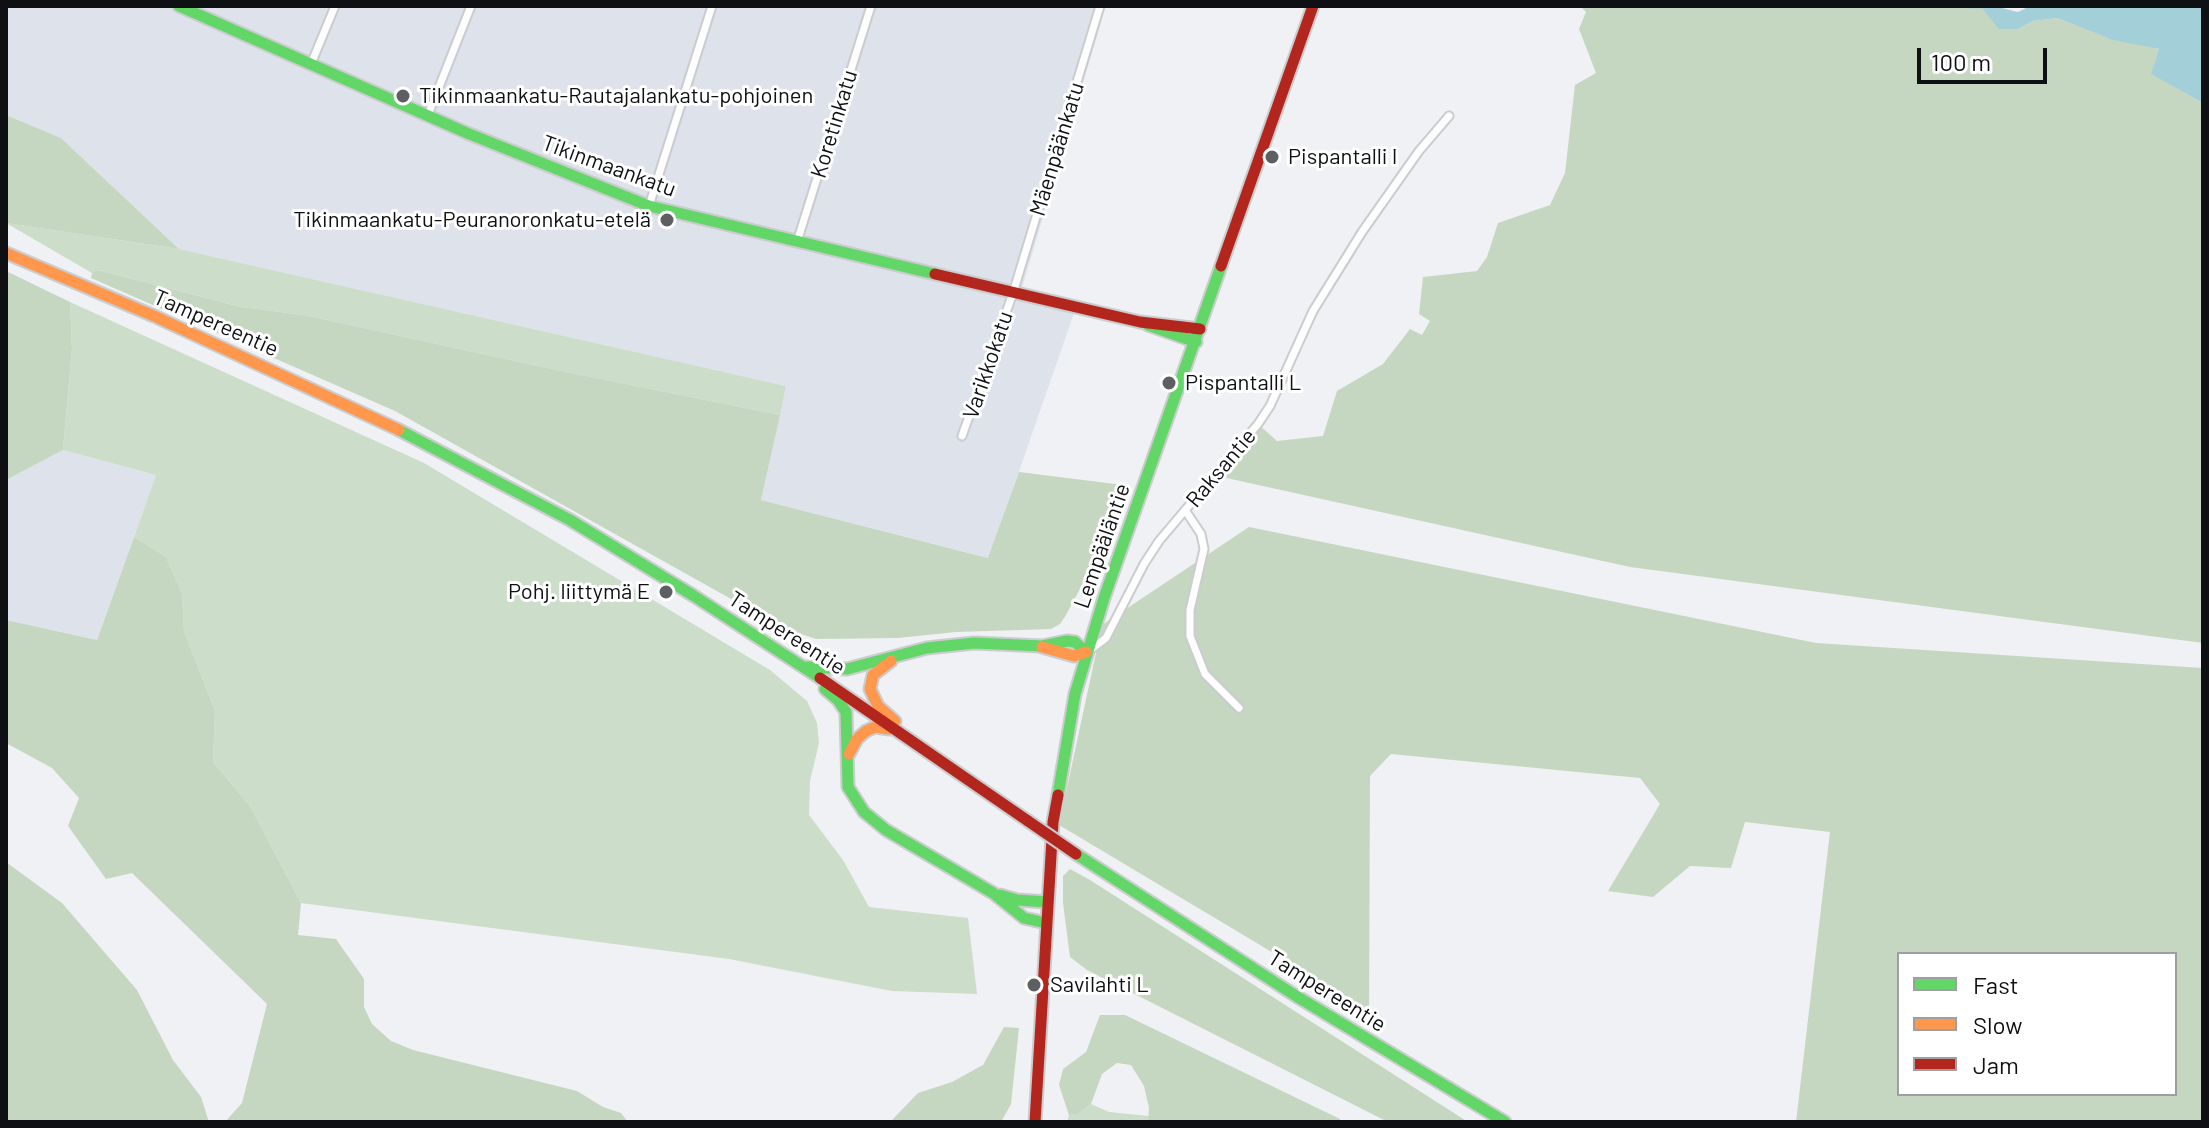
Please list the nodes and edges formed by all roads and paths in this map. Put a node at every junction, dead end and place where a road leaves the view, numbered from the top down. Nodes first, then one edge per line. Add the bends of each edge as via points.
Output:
1 (179, 6) edge
2 (335, 6) edge
3 (471, 6) edge
4 (712, 6) edge
5 (871, 6) edge
6 (1100, 6) edge
7 (1313, 6) edge
8 (311, 64) junction
9 (428, 115) junction
10 (1449, 116) dead end
11 (649, 206) junction
12 (797, 242) junction
13 (6, 253) edge
14 (1013, 293) junction
15 (1140, 322) junction
16 (1200, 329) junction
17 (1196, 342) junction
18 (962, 436) dead end
19 (1185, 510) junction
20 (909, 652) junction
21 (1086, 652) junction
22 (787, 656) junction
23 (802, 666) junction
24 (1239, 708) dead end
25 (902, 734) junction
26 (939, 759) junction
27 (846, 761) junction
28 (993, 893) junction
29 (1047, 902) junction
30 (1046, 923) junction
31 (1035, 1122) edge
32 (1505, 1122) edge

1 - 8 main road, Tikinmaankatu
2 - 8 street
3 - 9 street
4 - 11 street
5 - 12 street, Koretinkatu
6 - 14 street, Mäenpäänkatu
7 - 16 main road, Lempääläntie
8 - 9 main road, Tikinmaankatu
9 - 11 main road, Tikinmaankatu
10 - 19 street, Raksantie via 1353,245 1313,311 1258,424
11 - 12 main road, Tikinmaankatu
12 - 14 main road, Tikinmaankatu
13 - 22 main road, Tampereentie via 154,316 475,468 668,579
14 - 15 main road, Tikinmaankatu
14 - 18 street, Varikkokatu
15 - 16 main road, Tikinmaankatu
15 - 17 main road, Tikinmaankatu
16 - 17 main road, Lempääläntie
17 - 21 main road, Lempääläntie
19 - 21 street, Raksantie via 1144,564 1106,638
19 - 24 street via 1204,549 1190,610 1190,636 1205,674
20 - 21 main road via 974,643 1042,646 1067,641
20 - 23 main road via 837,670
20 - 26 main road via 873,675 871,694
21 - 29 main road, Lempääläntie via 1062,757
22 - 23 main road, Tampereentie
22 - 27 main road via 843,706
23 - 25 main road, Tampereentie
25 - 26 main road, Tampereentie
25 - 27 main road via 883,727 866,731
26 - 32 main road, Tampereentie, bridge via 1296,996
27 - 28 main road via 848,787 874,821
28 - 29 main road
28 - 30 main road via 1024,918
29 - 30 main road, Lempääläntie
30 - 31 main road, Lempääläntie

